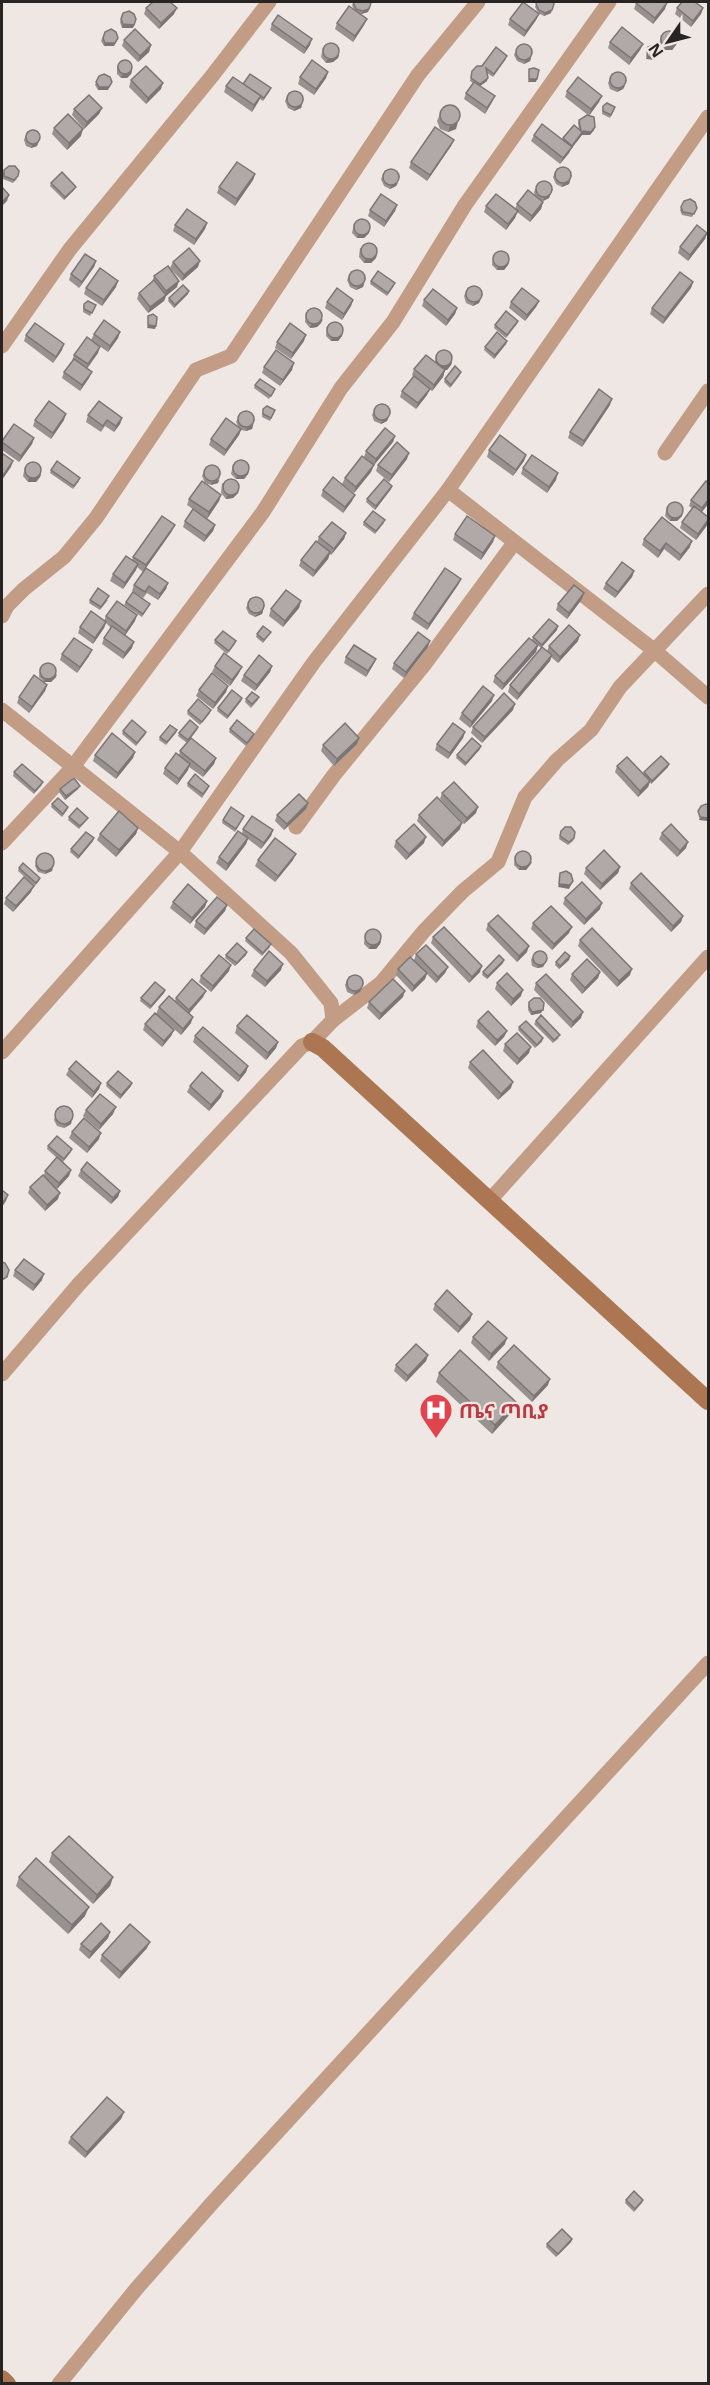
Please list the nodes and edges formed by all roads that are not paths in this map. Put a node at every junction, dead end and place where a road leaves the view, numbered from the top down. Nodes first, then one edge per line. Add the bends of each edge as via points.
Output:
1 (269, 2) edge
2 (478, 2) edge
3 (609, 2) edge
4 (708, 117) edge
5 (2, 346) edge
6 (708, 391) edge
7 (665, 453) dead end
8 (448, 490) junction
9 (514, 543) junction
10 (708, 594) edge
11 (2, 616) edge
12 (655, 651) junction
13 (708, 697) edge
14 (2, 710) edge
15 (72, 768) junction
16 (297, 827) dead end
17 (2, 843) edge
18 (180, 852) junction
19 (708, 957) edge
20 (333, 1020) junction
21 (312, 1042) junction
22 (2, 1052) edge
23 (490, 1200) junction
24 (2, 1374) edge
25 (708, 1401) edge
26 (708, 1663) edge
27 (2, 2379) edge
28 (7, 2384) edge
29 (59, 2384) edge

1 - 5 street via 70,249
2 - 11 street via 418,75 231,356 196,370 96,518 64,557 24,589
3 - 15 street via 465,206 393,322 341,388 263,512
4 - 8 street
6 - 7 street
8 - 9 street
8 - 18 street via 314,662
9 - 12 street
9 - 16 street
10 - 12 street
12 - 13 street
12 - 20 street via 620,687 591,730 557,760 525,797 498,862 424,931 381,983
14 - 15 street
15 - 17 street
15 - 18 street
18 - 20 street via 291,953 331,1003
18 - 22 street
19 - 23 street
20 - 21 street
21 - 23 street
21 - 24 street via 302,1046 87,1275
23 - 25 street
26 - 29 street via 213,2202
27 - 28 street

